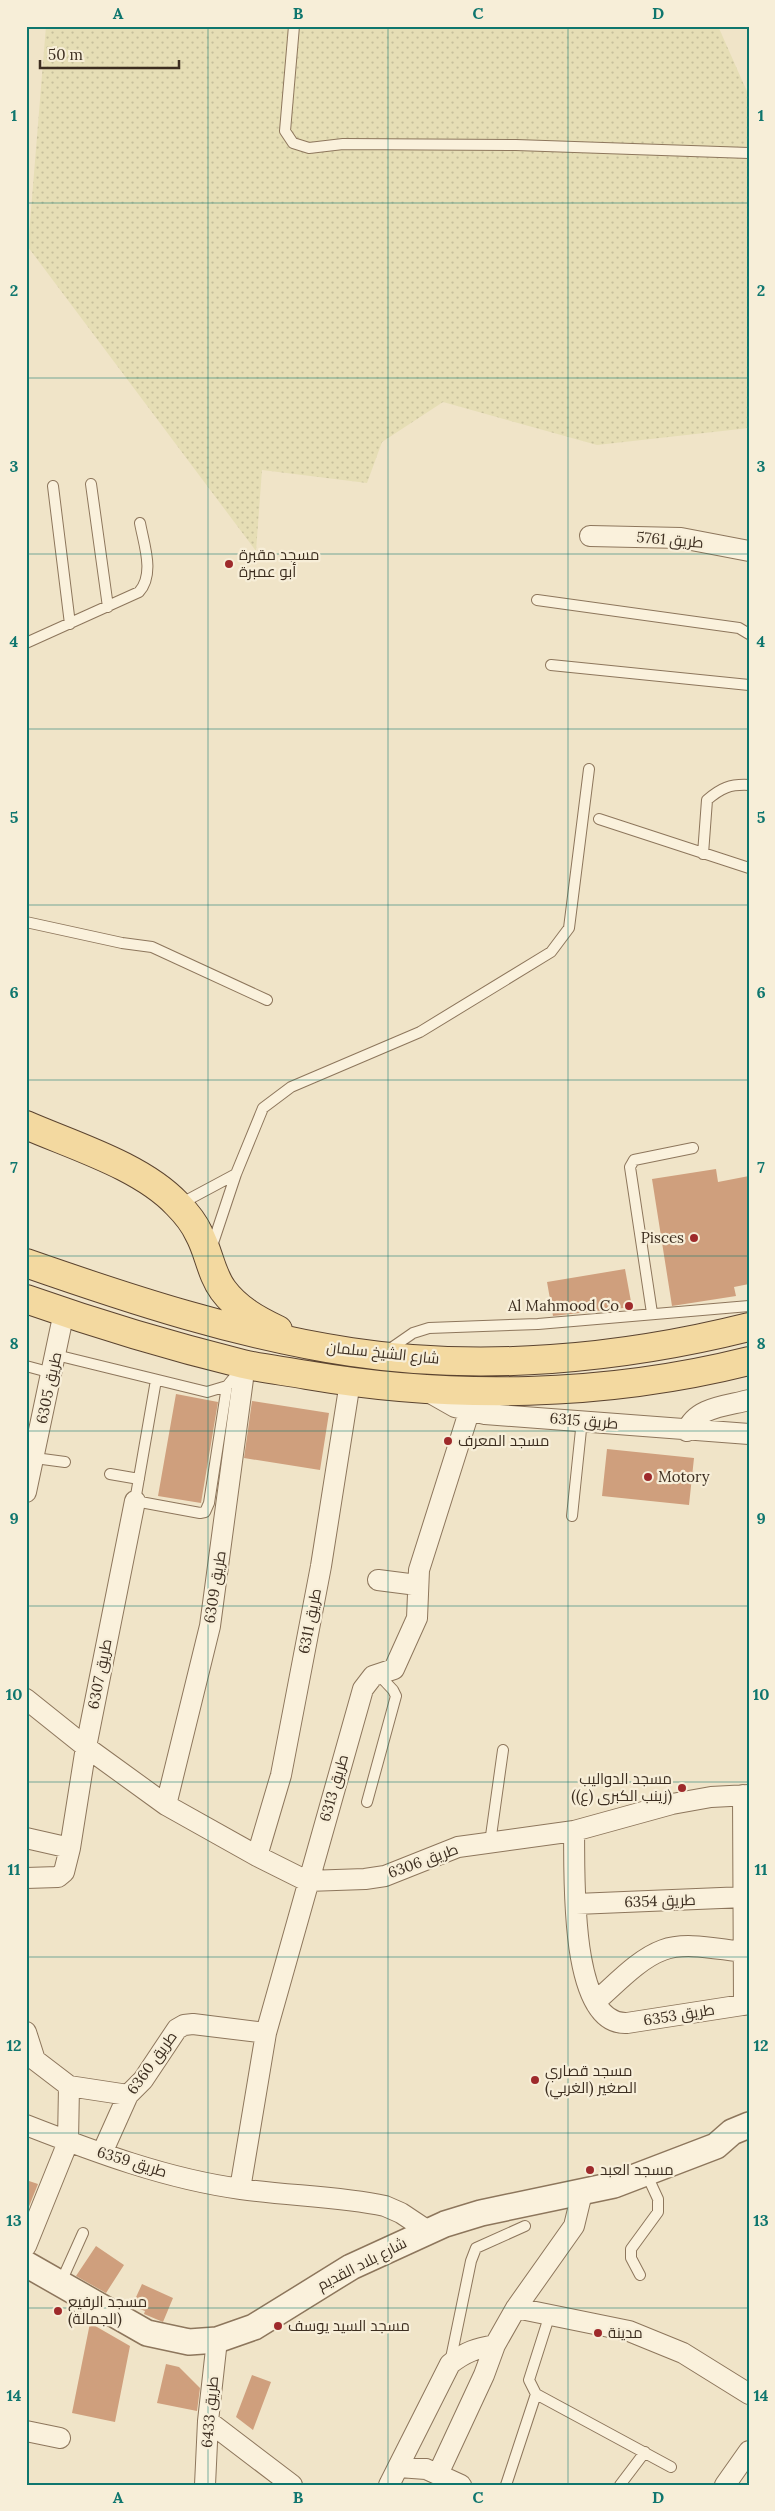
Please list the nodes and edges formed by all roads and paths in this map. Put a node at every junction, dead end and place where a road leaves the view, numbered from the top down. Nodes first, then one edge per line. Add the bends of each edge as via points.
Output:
1 (294, 26) edge
2 (749, 153) edge
3 (91, 484) dead end
4 (53, 486) dead end
5 (140, 523) dead end
6 (590, 536) dead end
7 (749, 551) edge
8 (537, 600) dead end
9 (108, 607) junction
10 (70, 624) junction
11 (749, 634) edge
12 (26, 643) edge
13 (551, 665) dead end
14 (749, 685) edge
15 (589, 769) dead end
16 (749, 785) edge
17 (600, 819) dead end
18 (703, 854) junction
19 (749, 868) edge
20 (26, 922) edge
21 (267, 1000) dead end
22 (26, 1125) edge
23 (693, 1148) dead end
24 (236, 1174) junction
25 (178, 1205) junction
26 (208, 1259) junction
27 (26, 1263) edge
28 (26, 1299) edge
29 (749, 1306) edge
30 (64, 1312) junction
31 (652, 1314) junction
32 (749, 1327) edge
33 (314, 1346) junction
34 (380, 1356) junction
35 (749, 1361) edge
36 (54, 1364) junction
37 (245, 1364) junction
38 (26, 1366) edge
39 (156, 1380) junction
40 (350, 1382) junction
41 (227, 1386) junction
42 (426, 1390) junction
43 (749, 1400) edge
44 (469, 1412) junction
45 (582, 1420) junction
46 (687, 1431) junction
47 (749, 1434) edge
48 (30, 1457) edge
49 (65, 1462) dead end
50 (110, 1474) dead end
51 (139, 1479) junction
52 (26, 1492) edge
53 (135, 1501) junction
54 (572, 1516) dead end
55 (378, 1580) dead end
56 (417, 1585) junction
57 (378, 1674) junction
58 (27, 1702) edge
59 (86, 1747) junction
60 (503, 1750) dead end
61 (746, 1795) edge
62 (367, 1802) dead end
63 (166, 1805) junction
64 (574, 1832) junction
65 (26, 1838) edge
66 (490, 1843) junction
67 (70, 1848) junction
68 (256, 1856) junction
69 (26, 1878) edge
70 (307, 1881) junction
71 (745, 1897) junction
72 (576, 1904) junction
73 (747, 1926) edge
74 (745, 1952) junction
75 (595, 2002) junction
76 (746, 2005) edge
77 (26, 2032) edge
78 (266, 2034) junction
79 (69, 2086) junction
80 (128, 2095) junction
81 (26, 2125) edge
82 (749, 2125) edge
83 (749, 2141) edge
84 (68, 2142) junction
85 (716, 2146) junction
86 (102, 2153) junction
87 (646, 2173) junction
88 (240, 2189) junction
89 (582, 2194) junction
90 (525, 2226) dead end
91 (428, 2231) junction
92 (83, 2232) dead end
93 (26, 2246) edge
94 (26, 2264) edge
95 (640, 2275) dead end
96 (60, 2282) junction
97 (516, 2308) junction
98 (550, 2314) junction
99 (217, 2340) junction
100 (495, 2345) junction
101 (450, 2364) junction
102 (536, 2394) junction
103 (749, 2394) edge
104 (208, 2421) junction
105 (26, 2431) edge
106 (60, 2438) dead end
107 (749, 2451) edge
108 (645, 2452) junction
109 (671, 2466) dead end
110 (399, 2467) junction
111 (438, 2474) junction
112 (206, 2485) edge
113 (292, 2485) edge
114 (390, 2485) edge
115 (461, 2485) edge
116 (506, 2485) edge
117 (620, 2485) edge
118 (725, 2485) edge

1 - 2 lane via 285,131 294,143 309,148 343,144 516,145
3 - 9 lane
4 - 10 lane
5 - 9 lane via 149,575 146,585 140,592
6 - 7 street, طريق 5761 via 681,538
8 - 11 lane via 739,628
9 - 10 lane
10 - 12 lane
13 - 14 lane
15 - 24 lane via 569,928 561,941 551,952 420,1032 277,1096 264,1108
16 - 18 lane via 726,786 707,800
17 - 18 lane
18 - 19 lane
20 - 21 lane via 152,947
22 - 25 main road via 124,1168 164,1191
23 - 31 lane via 634,1160 630,1167
24 - 25 lane
24 - 26 lane
25 - 26 main road via 200,1235
26 - 33 main road via 222,1289 235,1304 258,1321
27 - 33 main road, شارع الشيخ سلمان via 176,1313
28 - 30 main road, شارع الشيخ سلمان
29 - 31 lane
30 - 36 street, طريق 6305
30 - 37 main road, شارع الشيخ سلمان
31 - 34 lane via 538,1324 429,1328 413,1333
32 - 34 main road, شارع الشيخ سلمان via 703,1339 564,1357 496,1360
33 - 34 main road, شارع الشيخ سلمان
35 - 42 main road, شارع الشيخ سلمان via 656,1379 561,1389
36 - 38 lane
36 - 39 lane
36 - 48 street, طريق 6305
37 - 40 main road, شارع الشيخ سلمان
37 - 41 lane
37 - 63 street, طريق 6309 via 210,1626
39 - 41 lane via 206,1392
39 - 51 lane
40 - 42 main road, شارع الشيخ سلمان
40 - 68 street, طريق 6311 via 321,1566 281,1775
41 - 53 lane via 208,1508 200,1513
42 - 44 street, طريق 6315 via 443,1402
43 - 46 street via 703,1412 693,1419
44 - 45 street, طريق 6315
44 - 56 street, طريق 6313
45 - 46 street, طريق 6315
45 - 54 lane
46 - 47 street, طريق 6315
48 - 49 lane
48 - 52 street, طريق 6305
50 - 51 lane
51 - 53 lane
53 - 59 street, طريق 6307
55 - 56 street
56 - 57 street, طريق 6313 via 418,1613 413,1627 394,1669
57 - 62 lane via 396,1696
57 - 70 street, طريق 6313 via 363,1689
58 - 59 street, طريق 6306
59 - 63 street, طريق 6306
59 - 67 street, طريق 6307
60 - 66 lane
61 - 64 street, طريق 6306 via 672,1804
61 - 71 street
63 - 68 street, طريق 6306
64 - 66 street, طريق 6306
64 - 72 street
65 - 67 street
66 - 70 street, طريق 6306 via 458,1848 385,1876
67 - 69 street, طريق 6307 via 62,1876
68 - 70 street, طريق 6306
70 - 78 street, طريق 6313
71 - 72 street, طريق 6354
71 - 73 street
72 - 75 street via 584,1970
73 - 74 street
74 - 75 street via 693,1947 664,1949 640,1963
74 - 76 street
75 - 76 street, طريق 6353 via 610,2020 627,2023
77 - 79 street via 34,2060
78 - 80 street, طريق 6360 via 184,2025 172,2035
78 - 88 street, طريق 6313
79 - 80 street
79 - 84 street
80 - 86 street, طريق 6360
81 - 84 street, طريق 6359
82 - 85 street, شارع بلاد القديم via 732,2132
83 - 85 street, شارع بلاد القديم via 730,2148
84 - 86 street, طريق 6359
84 - 93 street
85 - 87 street, شارع بلاد القديم
86 - 88 street, طريق 6359 via 174,2175
87 - 89 street, شارع بلاد القديم
87 - 95 lane via 658,2206 655,2219 631,2249
88 - 91 street, طريق 6359 via 384,2206
89 - 91 street, شارع بلاد القديم via 481,2213
89 - 97 street via 574,2226
90 - 101 lane via 476,2248
91 - 99 street, شارع بلاد القديم via 351,2267 254,2327
92 - 96 lane
94 - 96 street, شارع بلاد القديم
96 - 99 street, شارع بلاد القديم via 154,2335 189,2342
97 - 98 street
97 - 100 street
98 - 102 lane via 529,2380
98 - 103 street via 629,2331 683,2353
99 - 104 street, طريق 6433
100 - 101 street via 476,2348
100 - 111 street
101 - 110 street
102 - 108 lane
102 - 116 lane
104 - 112 street, طريق 6433
104 - 113 street
105 - 106 street
107 - 118 street
108 - 109 lane
108 - 117 lane
110 - 111 street via 426,2469
110 - 114 street
111 - 115 street

